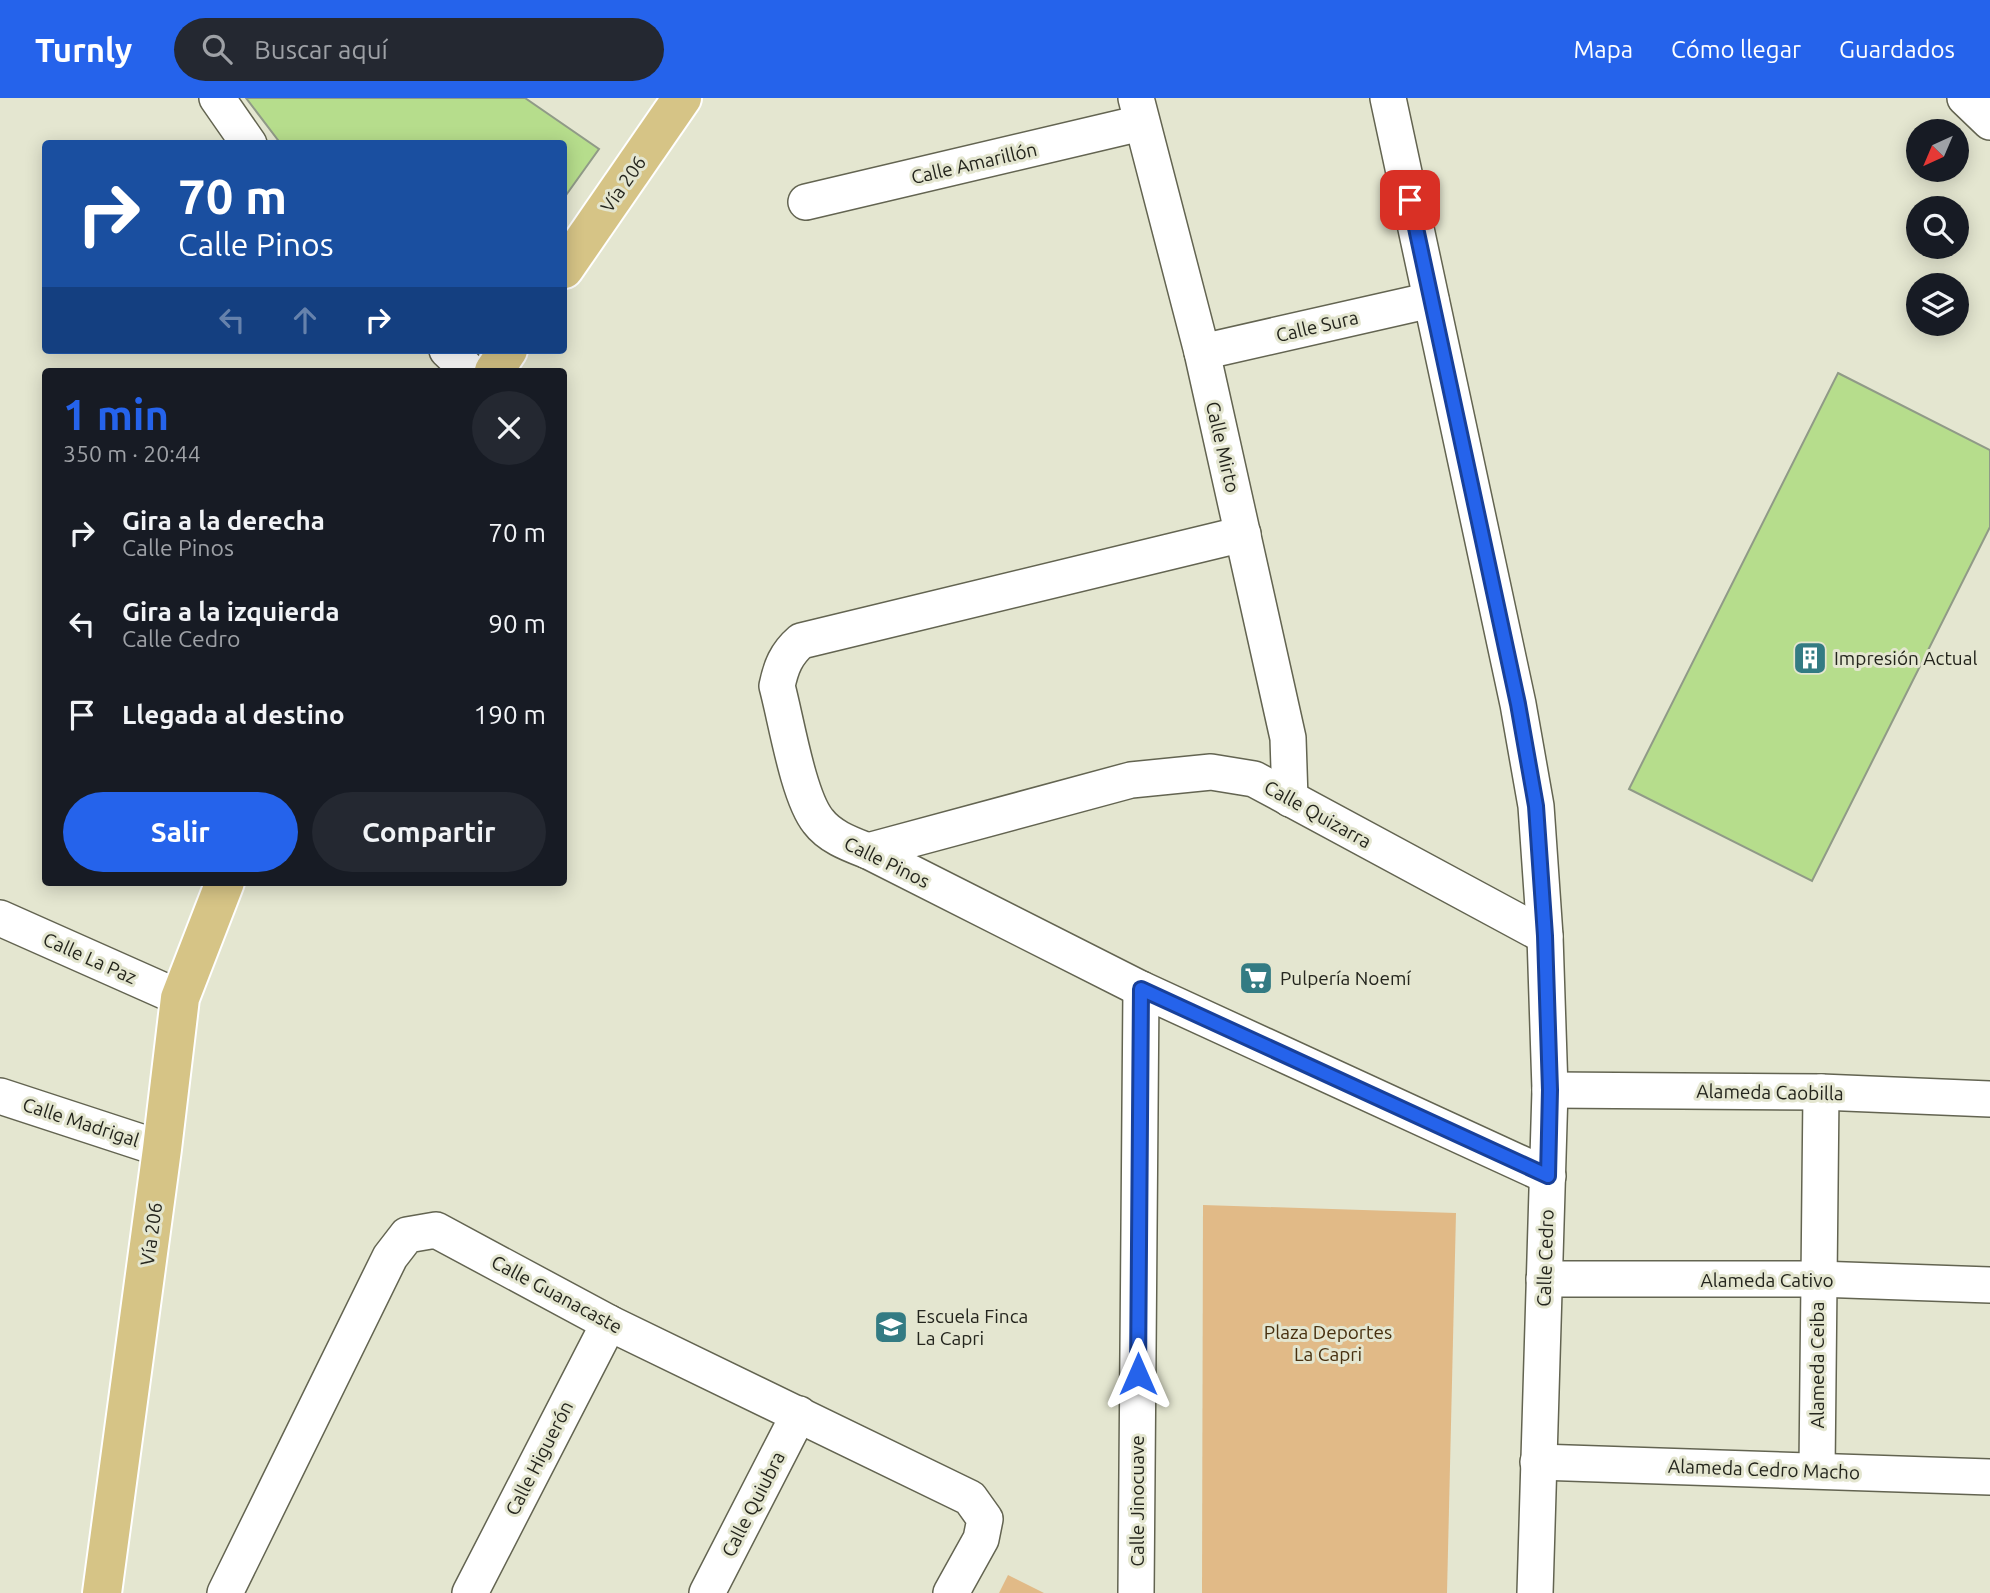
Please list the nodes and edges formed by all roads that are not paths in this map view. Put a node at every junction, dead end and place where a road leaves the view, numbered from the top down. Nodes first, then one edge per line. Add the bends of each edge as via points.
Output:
1 (217, 98) edge
2 (682, 98) edge
3 (1965, 98) edge
4 (1390, 99) edge
5 (1139, 111) edge
6 (1990, 122) edge
7 (246, 140) edge
8 (806, 202) dead end
9 (567, 266) edge
10 (1432, 300) junction
11 (1202, 352) junction
12 (451, 354) edge
13 (465, 368) edge
14 (1243, 534) junction
15 (1290, 799) junction
16 (868, 851) junction
17 (223, 886) edge
18 (0, 918) edge
19 (1545, 936) junction
20 (1141, 989) junction
21 (180, 998) junction
22 (1550, 1090) junction
23 (1821, 1092) junction
24 (0, 1096) edge
25 (1990, 1099) edge
26 (162, 1149) junction
27 (1548, 1176) junction
28 (1544, 1279) junction
29 (1817, 1279) junction
30 (1990, 1285) edge
31 (609, 1322) junction
32 (799, 1414) junction
33 (1538, 1462) junction
34 (1817, 1470) junction
35 (1990, 1478) edge
36 (102, 1593) edge
37 (225, 1593) edge
38 (470, 1593) edge
39 (707, 1593) edge
40 (951, 1593) edge
41 (1136, 1593) edge
42 (1535, 1593) edge

1 - 7 street
2 - 9 main road, Vía 206
3 - 6 street
4 - 10 street, Calle Cedro
5 - 8 street, Calle Amarillón
5 - 11 street, Calle Mirto
10 - 11 street, Calle Sura
10 - 19 street, Calle Cedro via 1518,704 1536,806
11 - 14 street, Calle Mirto
12 - 13 street
14 - 15 street, Calle Mirto via 1288,738
14 - 16 street, Calle Pinos via 801,641 791,650 777,686 806,803 818,822 837,838
15 - 16 street, Calle Quizarra via 1254,779 1211,772 1131,780
15 - 19 street, Calle Quizarra
16 - 20 street, Calle Pinos
17 - 21 main road, Vía 206
18 - 21 street, Calle La Paz
19 - 22 street, Calle Cedro
20 - 27 street, Calle Pinos
20 - 41 street, Calle Jinocuave
21 - 26 main road, Vía 206
22 - 23 street, Alameda Caobilla
22 - 27 street, Calle Cedro
23 - 25 street, Alameda Caobilla
23 - 29 street, Alameda Ceiba
24 - 26 street, Calle Madrigal
26 - 36 main road, Vía 206
27 - 28 street, Calle Cedro
28 - 29 street, Alameda Cativo
28 - 33 street, Calle Cedro
29 - 30 street, Alameda Cativo
29 - 34 street, Alameda Ceiba
31 - 32 street, Calle Guanacaste
31 - 37 street, Calle Guanacaste via 436,1230 407,1235 390,1257
31 - 38 street, Calle Higuerón
32 - 39 street, Calle Quiubra
32 - 40 street, Calle Guanacaste via 970,1498 985,1519 981,1539
33 - 34 street, Alameda Cedro Macho
33 - 42 street, Calle Cedro
34 - 35 street, Alameda Cedro Macho

